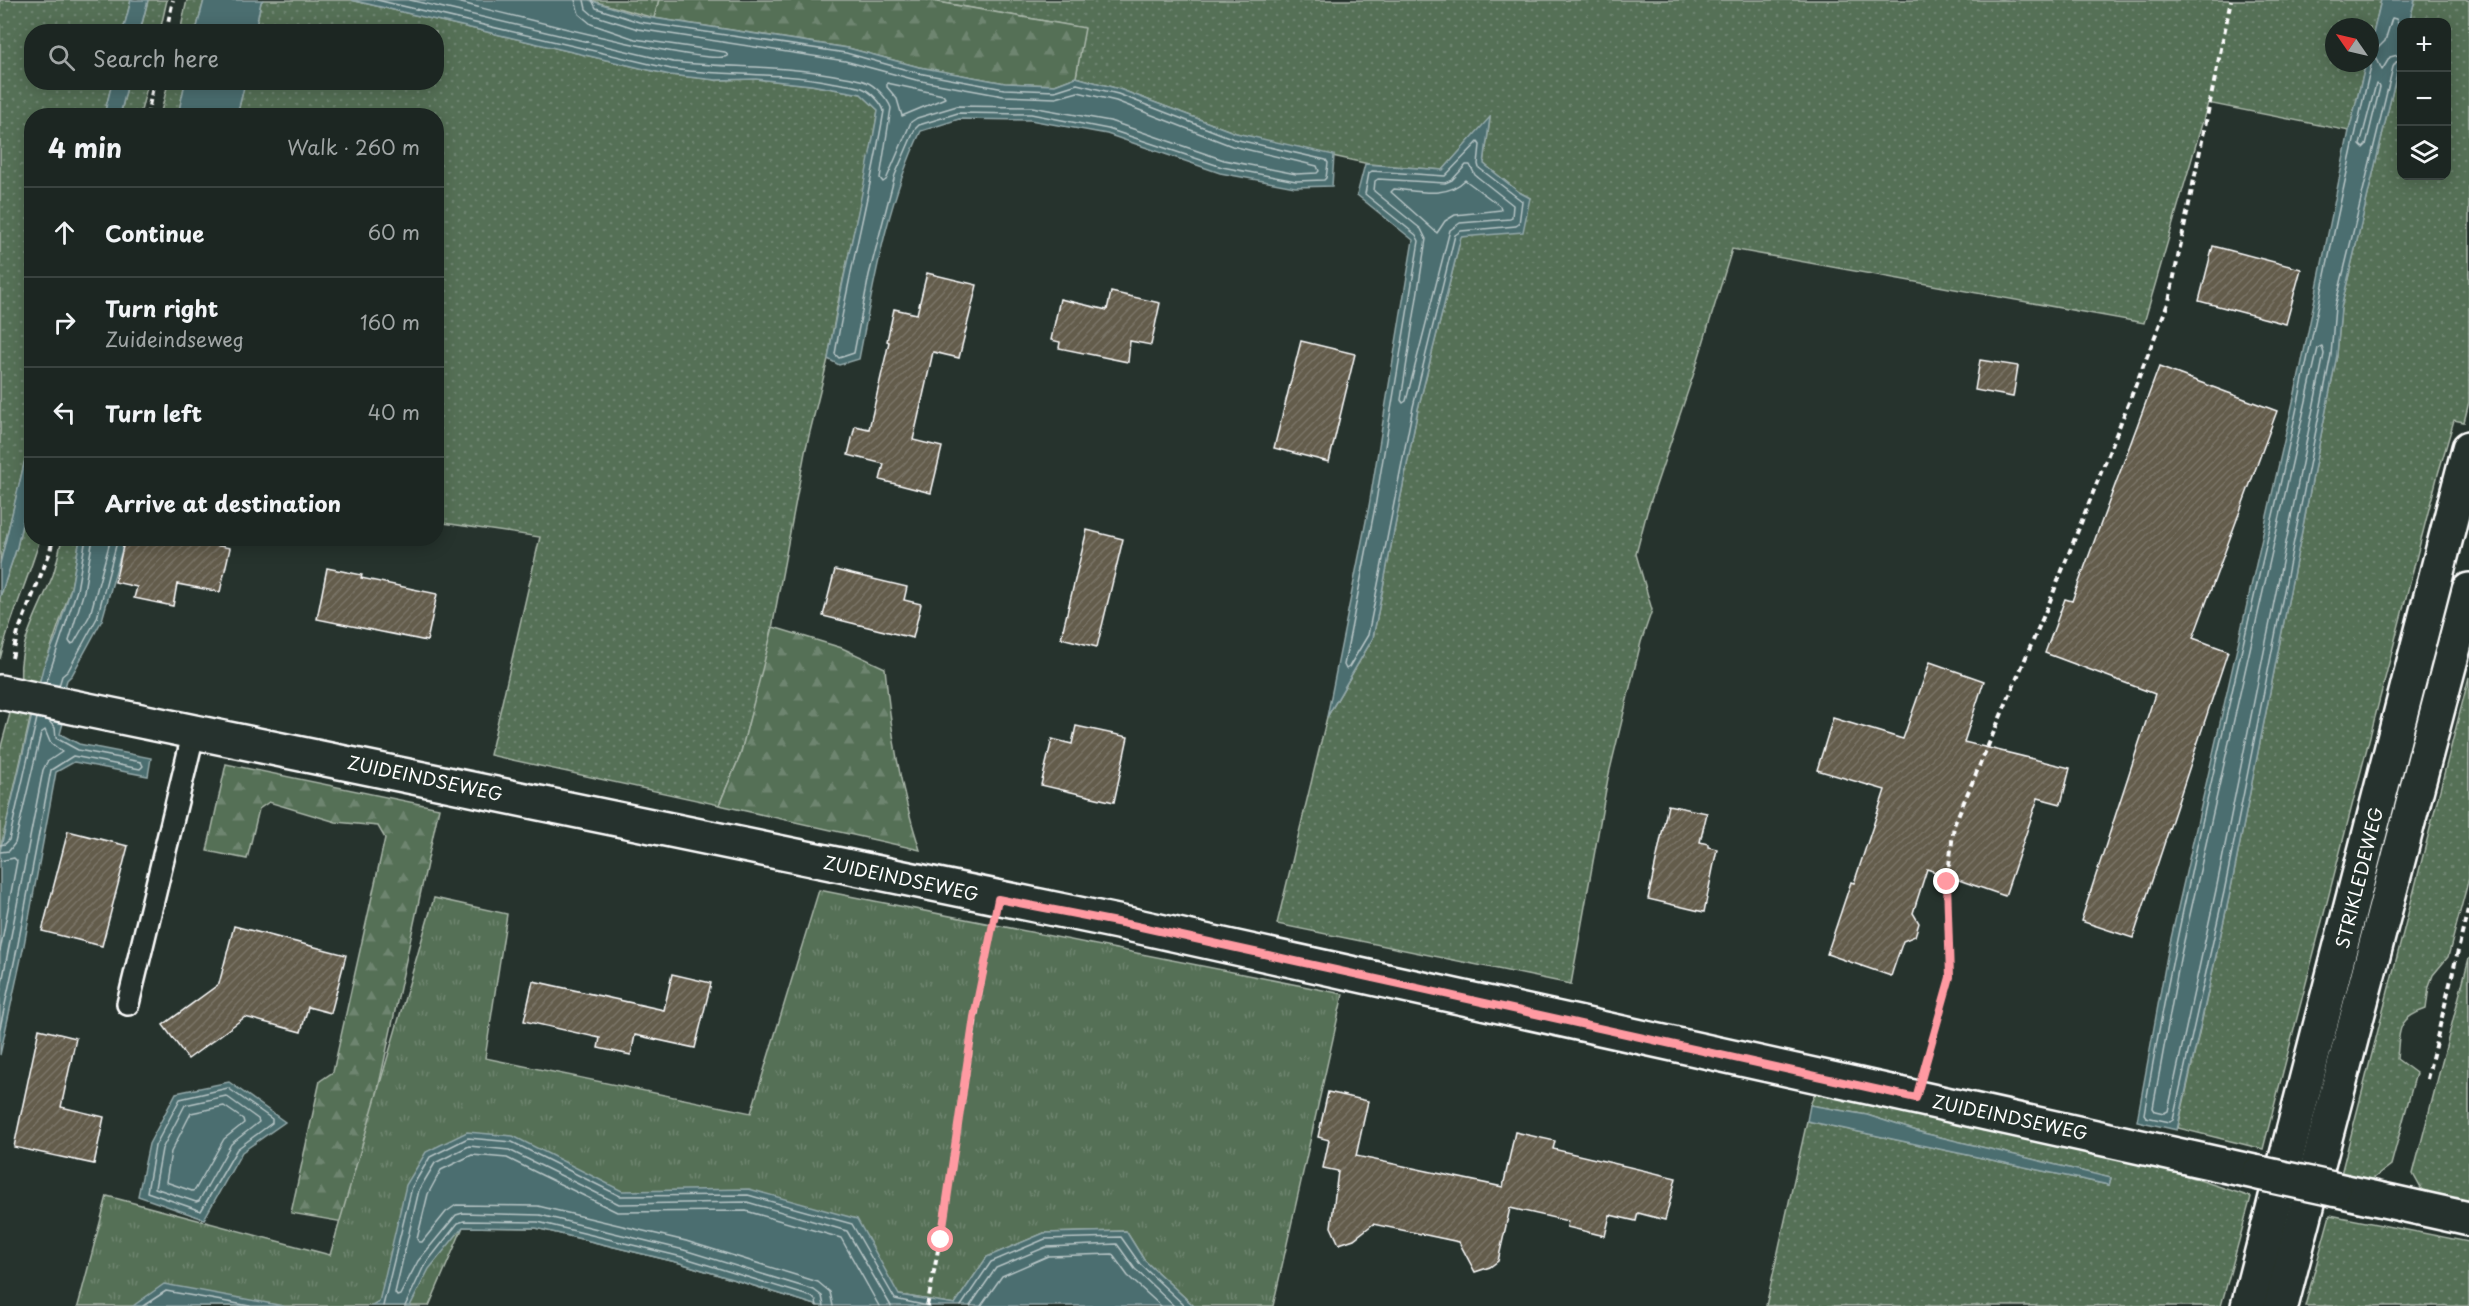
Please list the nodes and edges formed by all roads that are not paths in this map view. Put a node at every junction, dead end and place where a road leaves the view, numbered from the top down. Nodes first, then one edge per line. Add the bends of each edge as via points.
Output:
1 (2469, 448) edge
2 (2469, 590) edge
3 (11, 694) edge
4 (194, 731) junction
5 (128, 1004) dead end
6 (2469, 1218) edge
7 (2248, 1306) edge
8 (2281, 1306) edge

1 - 7 street, STRIKLEDEWEG
2 - 8 street, STRIKLEDEWEG
3 - 4 street, ZUIDEINDSEWEG
4 - 5 lane
4 - 6 street, ZUIDEINDSEWEG, bridge via 1132,925

